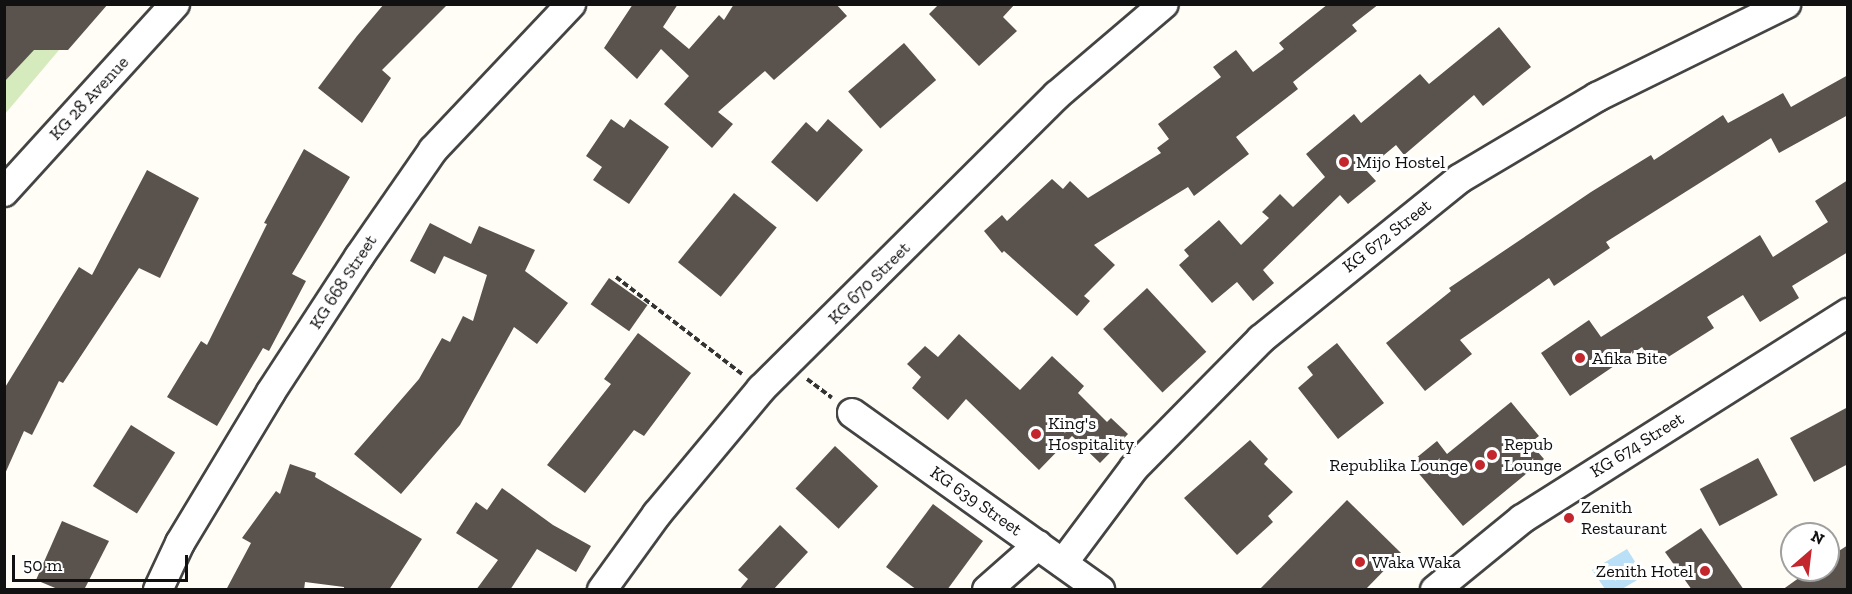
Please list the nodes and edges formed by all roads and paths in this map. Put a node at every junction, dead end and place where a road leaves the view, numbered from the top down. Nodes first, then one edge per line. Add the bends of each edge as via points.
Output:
1 (175, 4) edge
2 (571, 4) edge
3 (1164, 4) edge
4 (1786, 4) edge
5 (4, 192) edge
6 (616, 277) dead end
7 (1848, 313) edge
8 (787, 365) junction
9 (761, 389) junction
10 (852, 413) joint
11 (1038, 545) junction
12 (1063, 563) junction
13 (158, 590) edge
14 (602, 590) edge
15 (987, 590) edge
16 (1100, 590) edge
17 (1435, 590) edge

1 - 5 street, KG 28 Avenue
2 - 13 street, KG 668 Street via 433,150 271,392 180,543
3 - 8 street, KG 670 Street via 1057,95
4 - 12 street, KG 672 Street via 1597,97 1459,179 1261,339 1134,468
6 - 9 path
7 - 17 street, KG 674 Street via 1522,519
8 - 9 street, KG 670 Street
8 - 10 path
9 - 14 street, KG 670 Street via 657,514
10 - 11 street, KG 639 Street
11 - 12 street, KG 639 Street
11 - 15 street
12 - 16 street, KG 639 Street

